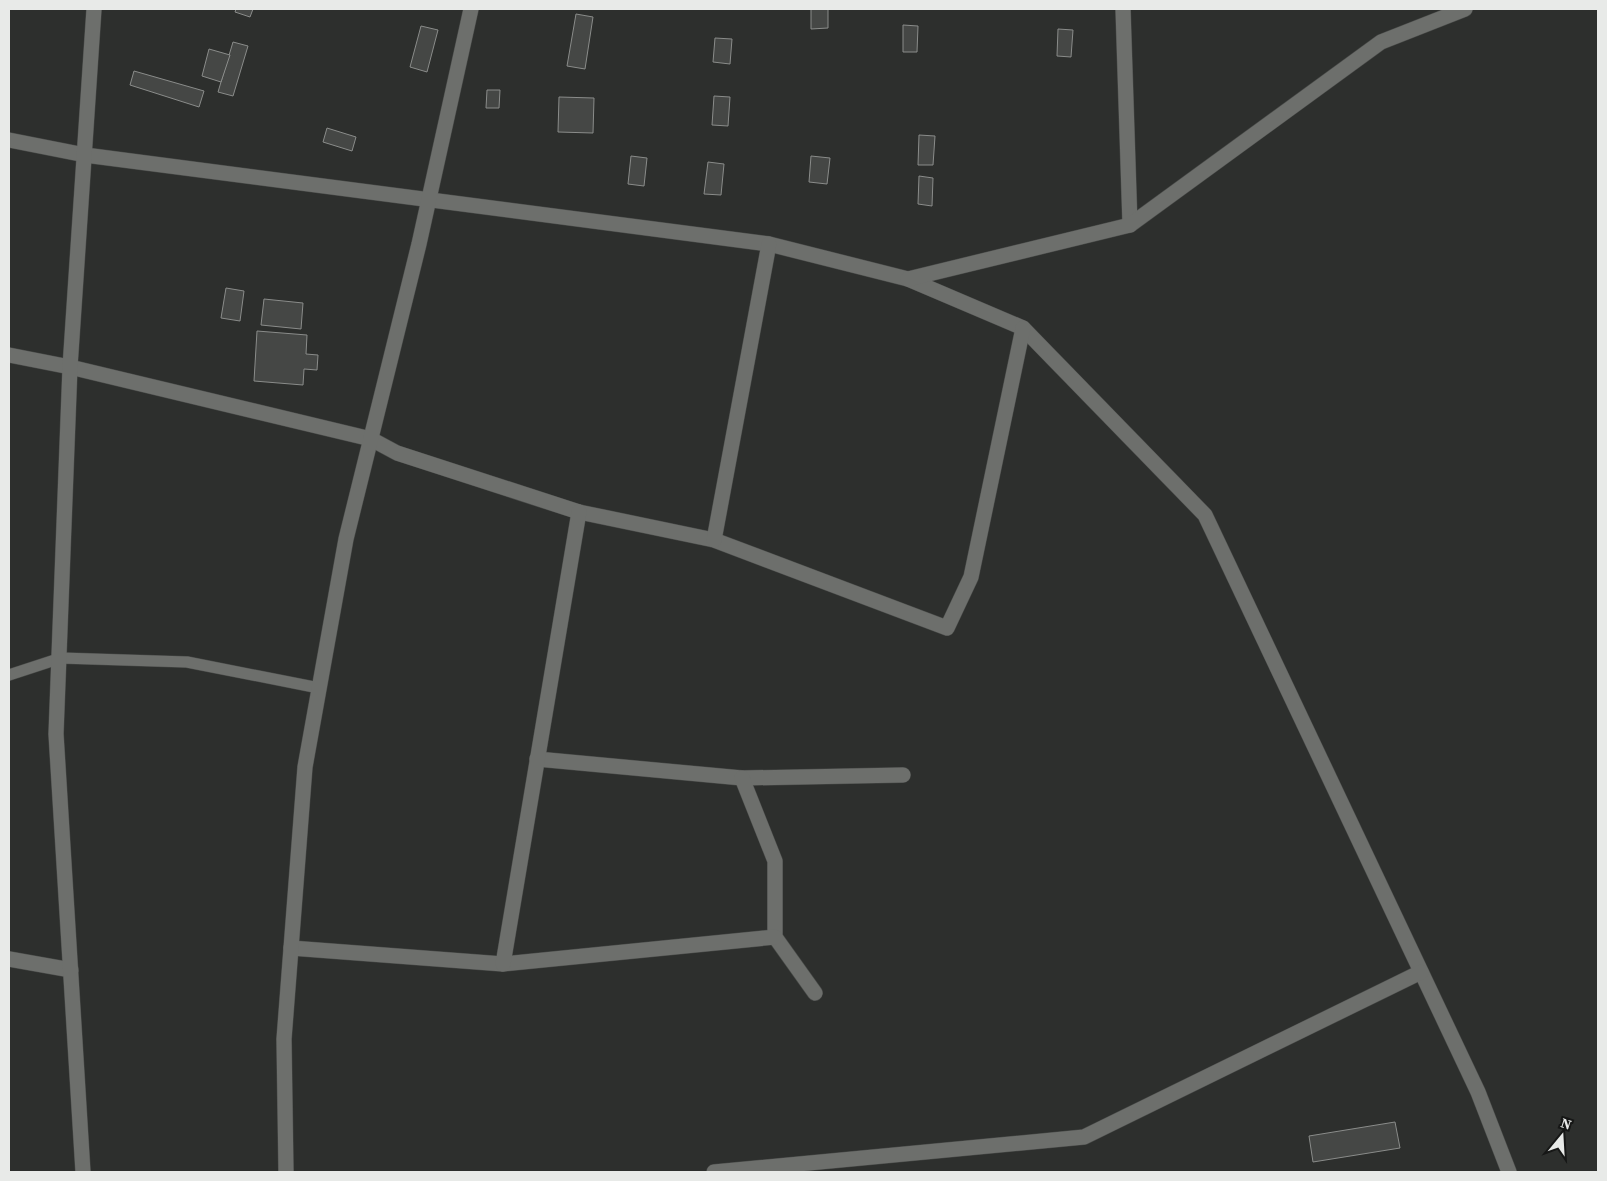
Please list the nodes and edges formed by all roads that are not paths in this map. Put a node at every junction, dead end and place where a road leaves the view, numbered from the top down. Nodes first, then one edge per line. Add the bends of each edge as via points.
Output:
1 (94, 9) edge
2 (471, 9) edge
3 (1123, 9) edge
4 (1465, 9) edge
5 (9, 140) edge
6 (85, 155) junction
7 (428, 200) junction
8 (1130, 225) junction
9 (770, 244) junction
10 (908, 279) junction
11 (1023, 328) junction
12 (9, 355) edge
13 (70, 367) junction
14 (370, 439) junction
15 (579, 512) junction
16 (714, 540) junction
17 (60, 658) junction
18 (9, 675) edge
19 (319, 688) junction
20 (537, 759) junction
21 (903, 775) dead end
22 (742, 778) junction
23 (775, 937) junction
24 (290, 948) junction
25 (9, 959) edge
26 (503, 964) junction
27 (71, 970) junction
28 (1421, 972) junction
29 (815, 993) dead end
30 (83, 1172) edge
31 (286, 1172) edge
32 (714, 1172) edge
33 (1509, 1172) edge

1 - 6 street
2 - 7 street
3 - 8 street
4 - 8 street via 1381,42
5 - 6 street
6 - 7 street
6 - 13 street
7 - 9 street
7 - 14 street
8 - 10 street
9 - 10 street
9 - 16 street
10 - 11 street
11 - 16 street via 971,577 947,628
11 - 28 street via 1205,515
12 - 13 street
13 - 14 street
13 - 17 street
14 - 15 street via 397,453
14 - 19 street via 346,539
15 - 16 street
15 - 20 street
17 - 18 lane
17 - 19 lane via 187,662
17 - 27 street via 56,734
19 - 24 street via 305,767
20 - 22 street
20 - 26 street
21 - 22 street
22 - 23 street via 775,861
23 - 26 street
23 - 29 street
24 - 26 street
24 - 31 street via 284,1039
25 - 27 street
27 - 30 street
28 - 32 street via 1084,1137
28 - 33 street via 1478,1092

